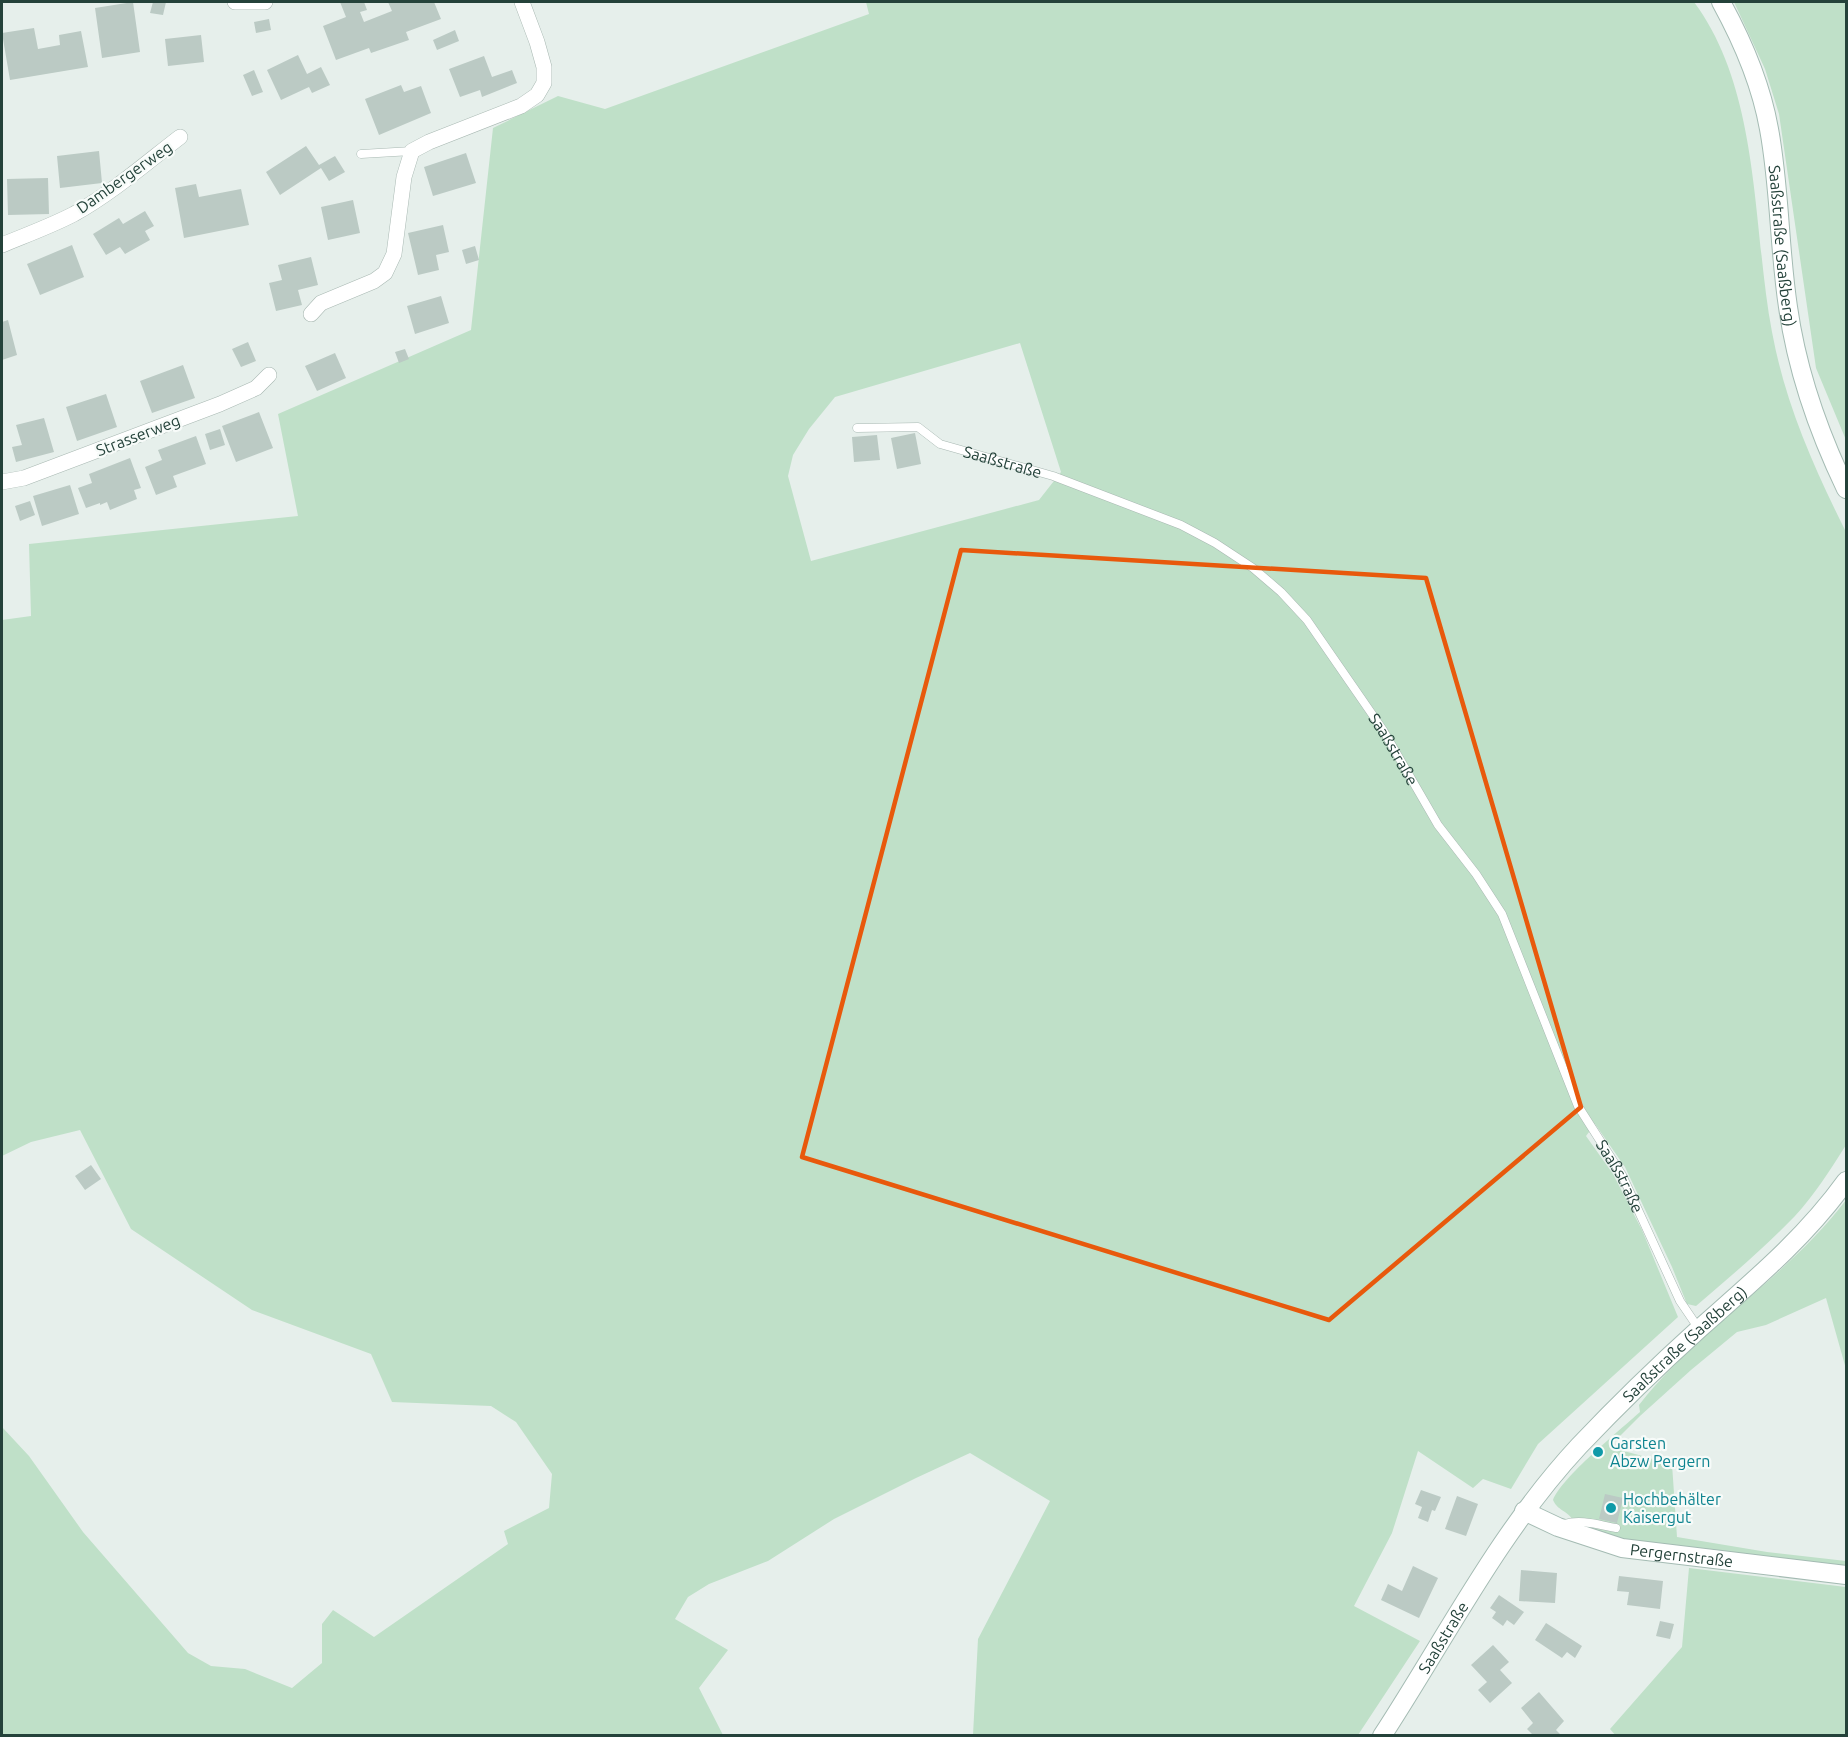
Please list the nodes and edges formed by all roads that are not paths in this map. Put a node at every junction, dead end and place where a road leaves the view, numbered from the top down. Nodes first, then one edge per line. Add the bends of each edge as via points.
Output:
1 (235, 2) edge
2 (266, 2) edge
3 (522, 2) edge
4 (1721, 2) edge
5 (180, 137) dead end
6 (412, 151) junction
7 (361, 154) dead end
8 (2, 245) edge
9 (311, 314) dead end
10 (269, 375) dead end
11 (857, 428) dead end
12 (2, 482) edge
13 (1846, 489) edge
14 (1846, 1181) edge
15 (1699, 1329) junction
16 (1524, 1511) junction
17 (1558, 1527) junction
18 (1616, 1528) dead end
19 (1846, 1575) edge
20 (1382, 1736) edge

1 - 2 street
3 - 6 street via 544,67 544,83 537,95 521,106
4 - 13 street, Saaßstraße (Saaßberg) via 1759,88 1769,129 1788,306 1800,370 1824,441
5 - 8 street, Dambergerweg via 76,213
6 - 7 lane
6 - 9 street via 404,177 394,254 385,273 321,303
10 - 12 street, Strasserweg via 256,388 220,404 24,478
11 - 15 lane, Saaßstraße via 918,427 940,444 1053,476 1181,525 1253,568 1288,599 1307,620 1383,730 1438,825 1502,914 1578,1106 1622,1175 1680,1301
14 - 15 street, Saaßstraße (Saaßberg) via 1792,1245
15 - 16 street, Saaßstraße (Saaßberg) via 1591,1433
16 - 17 street, Pergernstraße
16 - 20 street, Saaßstraße
17 - 18 lane via 1586,1522
17 - 19 street, Pergernstraße via 1622,1548

